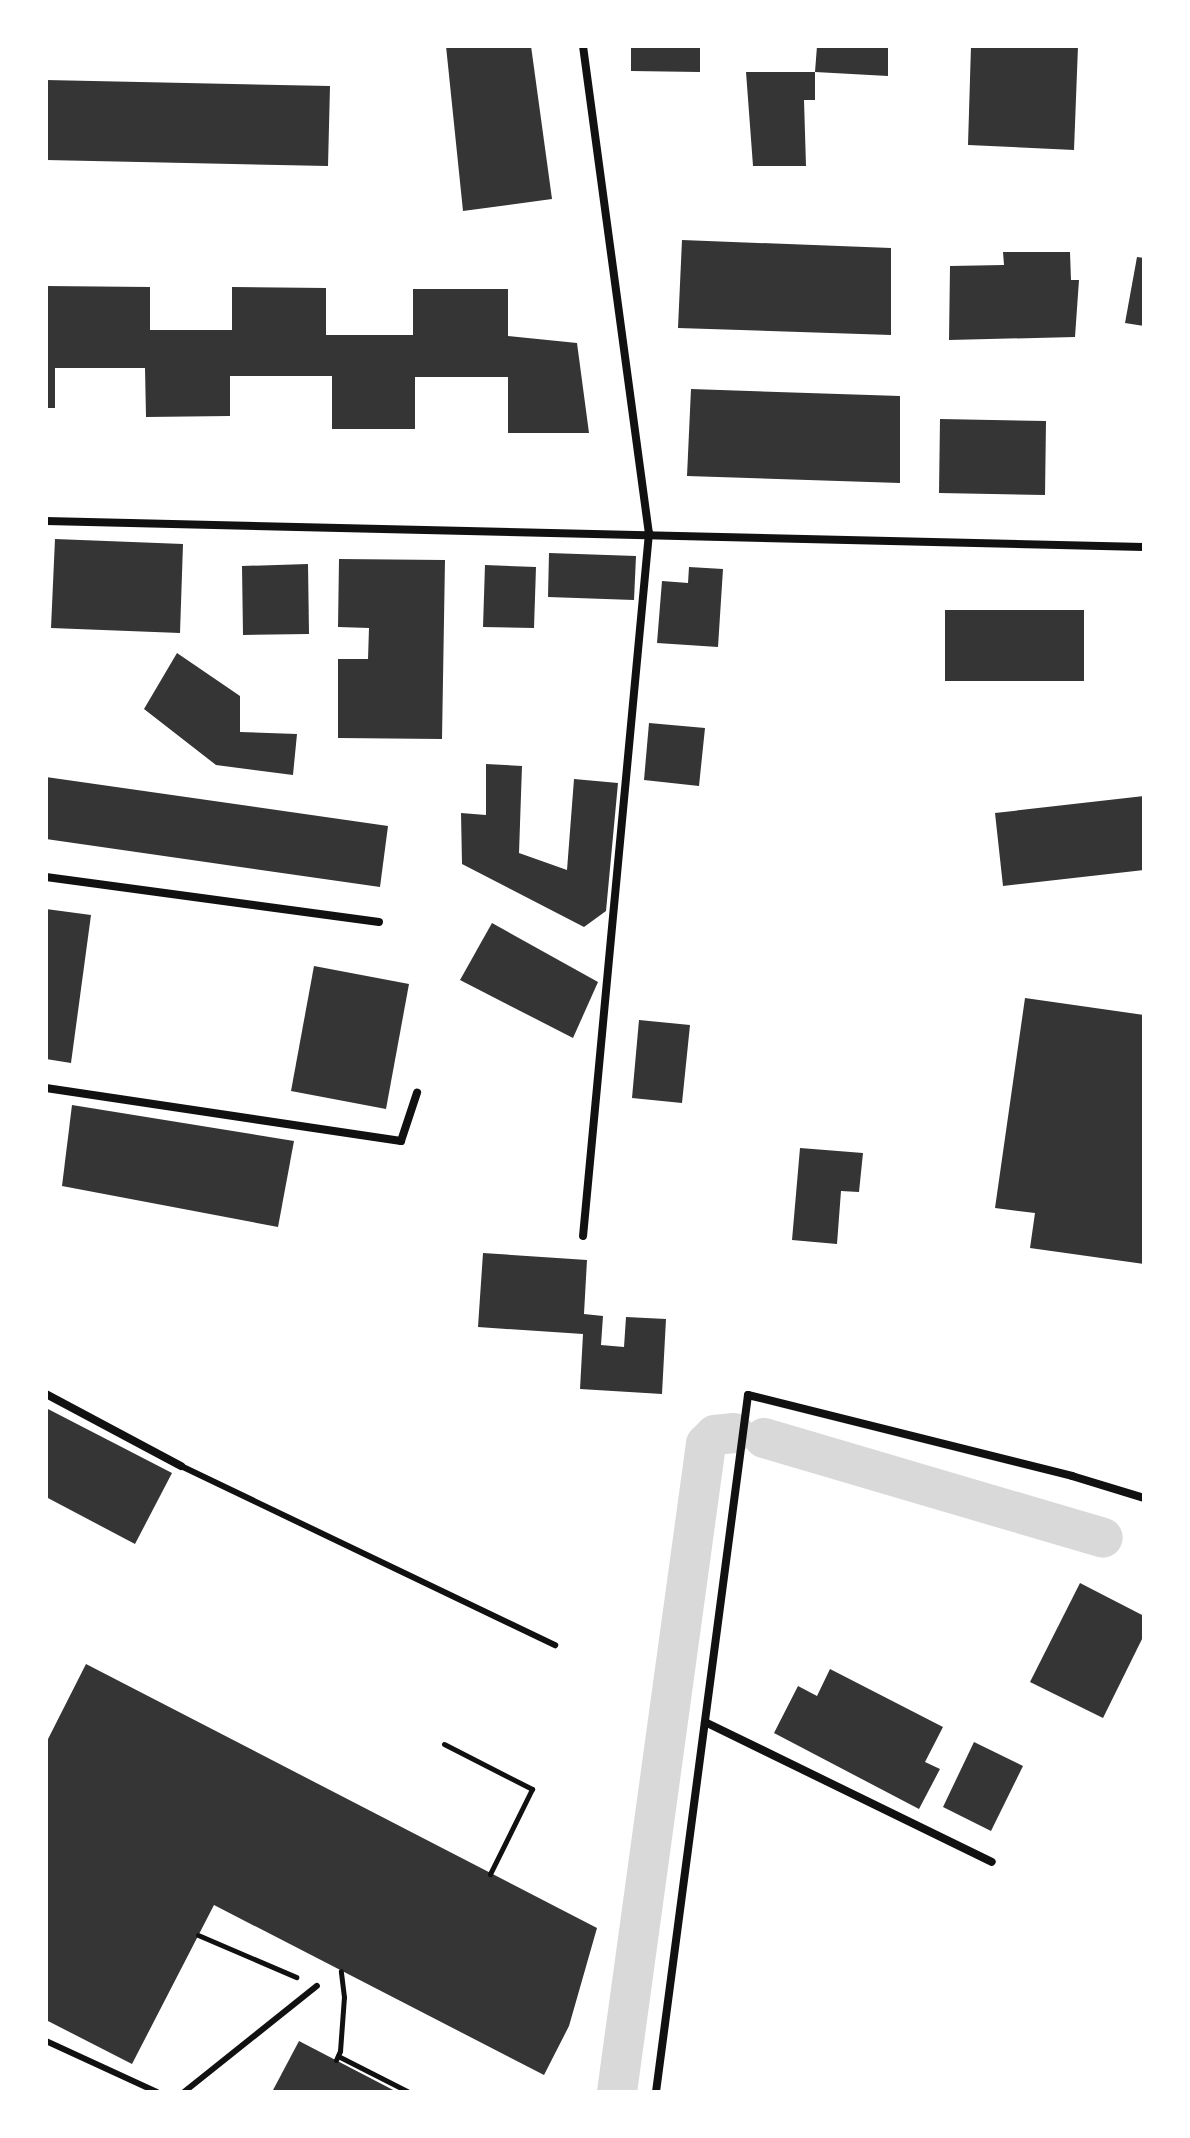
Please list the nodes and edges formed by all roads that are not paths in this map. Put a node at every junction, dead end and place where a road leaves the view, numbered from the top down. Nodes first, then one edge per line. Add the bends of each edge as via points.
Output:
1 (583, 46) edge
2 (46, 521) edge
3 (649, 533) junction
4 (1144, 547) edge
5 (46, 877) edge
6 (379, 922) dead end
7 (46, 1088) edge
8 (417, 1093) dead end
9 (583, 1236) dead end
10 (46, 1394) edge
11 (181, 1466) joint
12 (1144, 1498) edge
13 (555, 1645) dead end
14 (705, 1722) junction
15 (992, 1862) dead end
16 (317, 1986) road end
17 (46, 2041) edge
18 (157, 2092) edge
19 (184, 2092) edge
20 (656, 2092) edge

1 - 3 street
2 - 3 street
3 - 4 street
3 - 9 street
5 - 6 street
7 - 8 street via 401,1141
10 - 11 street
11 - 13 lane
12 - 14 street via 748,1395
14 - 15 street
14 - 20 street
16 - 19 lane
17 - 18 lane

